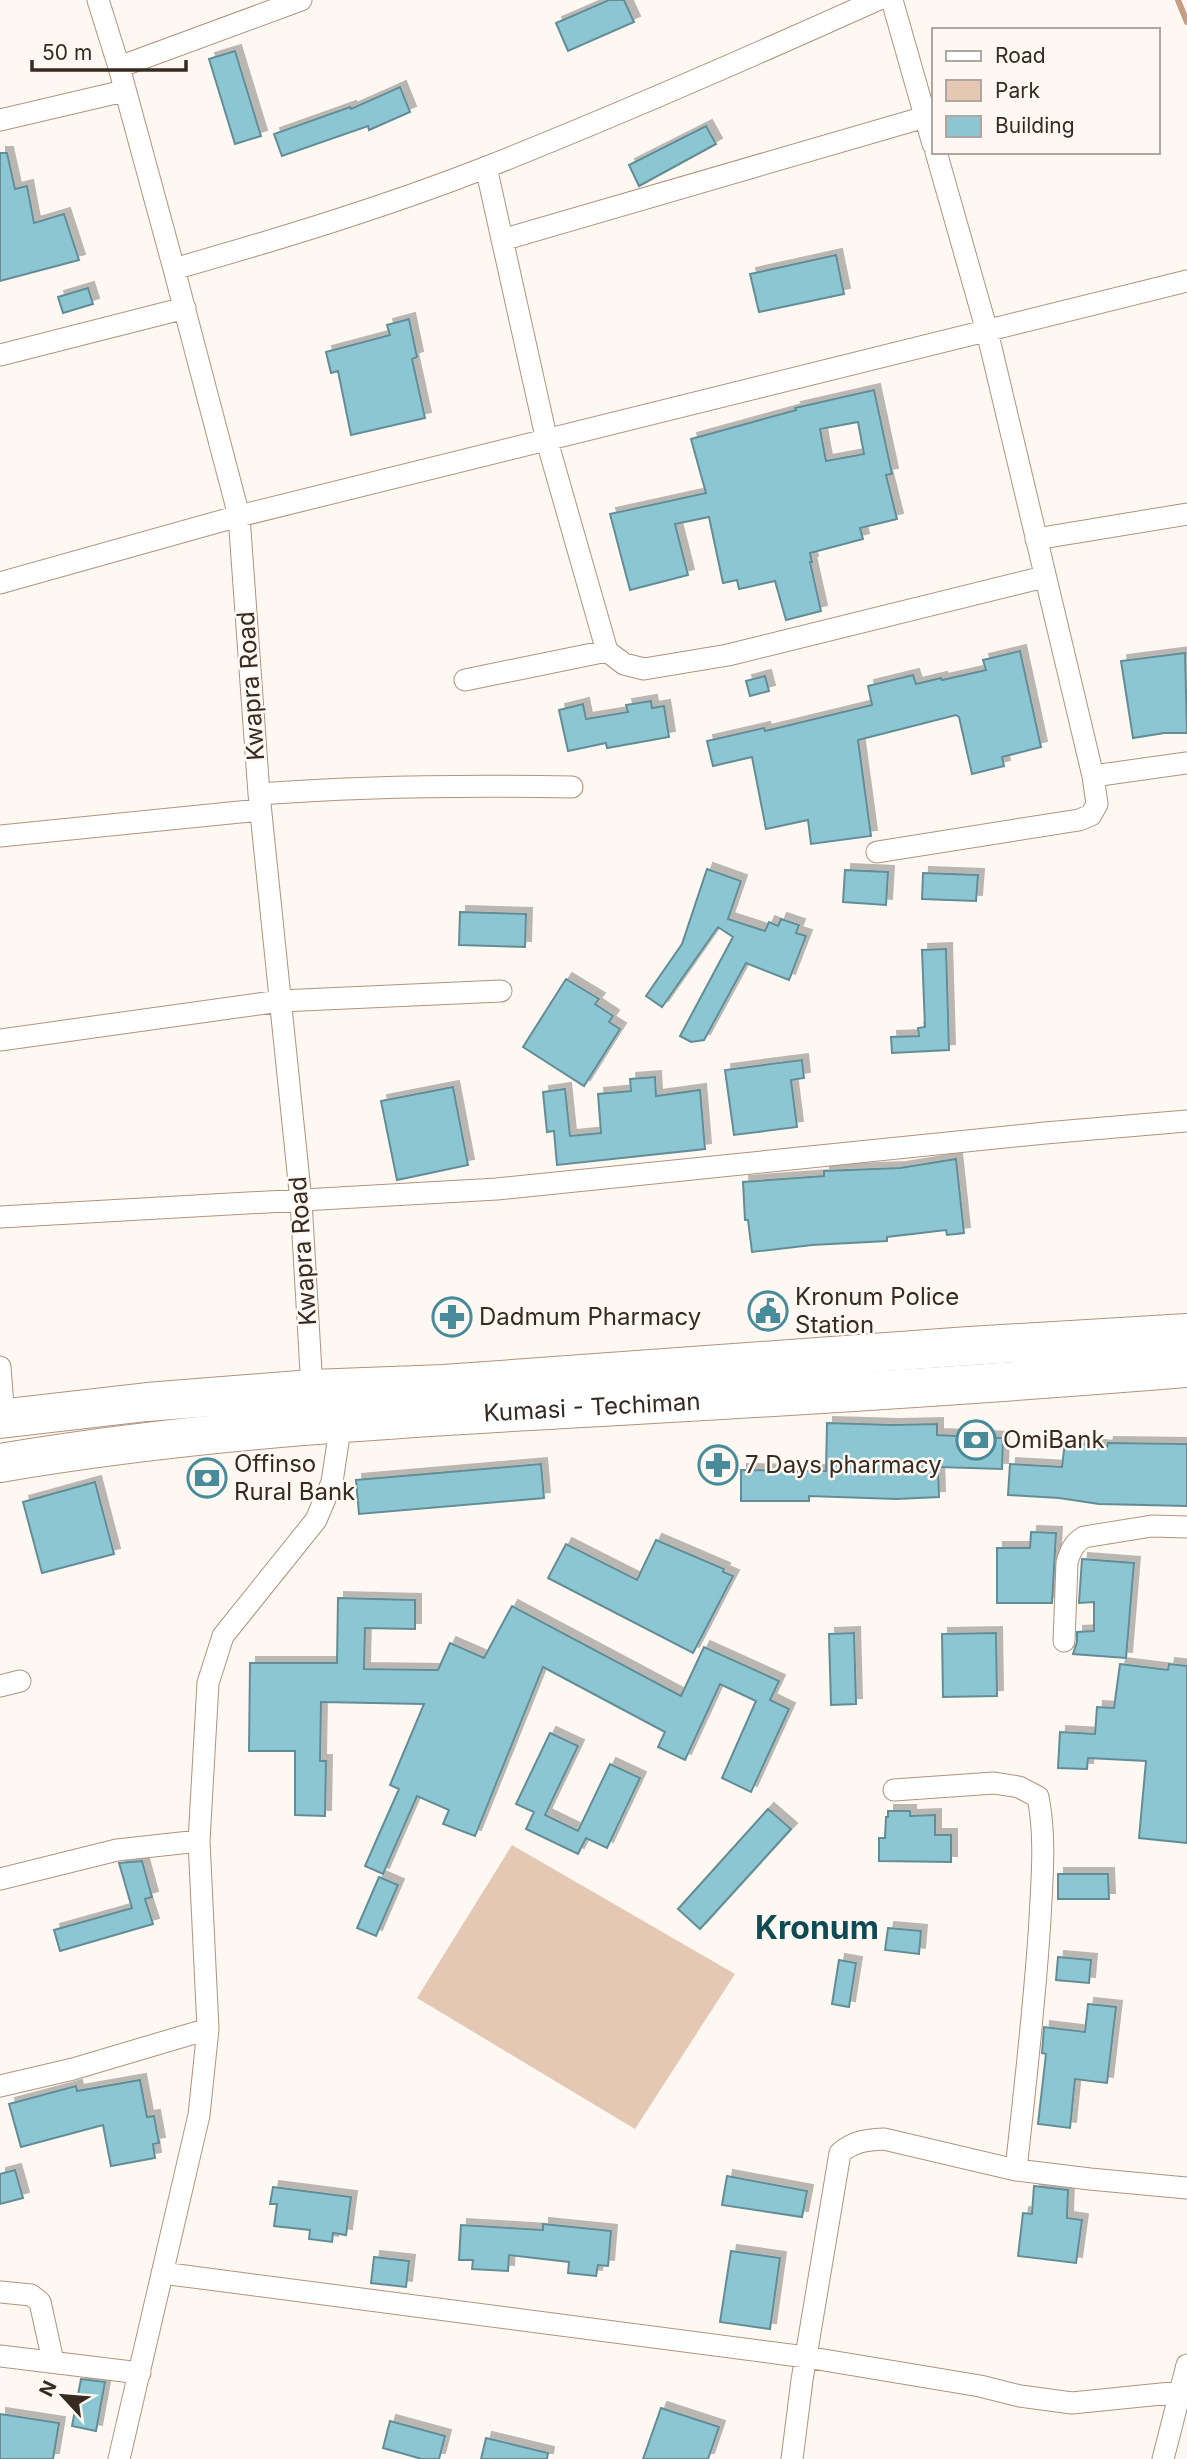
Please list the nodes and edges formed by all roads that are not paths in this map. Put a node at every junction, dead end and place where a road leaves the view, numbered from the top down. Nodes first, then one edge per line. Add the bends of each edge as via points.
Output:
1 (97, 0) edge
2 (301, 0) edge
3 (877, 0) edge
4 (892, 0) edge
5 (119, 68) junction
6 (124, 91) junction
7 (926, 117) junction
8 (0, 120) edge
9 (932, 140) edge
10 (937, 154) edge
11 (486, 167) junction
12 (502, 240) junction
13 (174, 269) junction
14 (1187, 281) edge
15 (184, 308) junction
16 (987, 331) junction
17 (0, 355) edge
18 (547, 441) junction
19 (1187, 514) edge
20 (239, 516) junction
21 (1036, 539) junction
22 (1044, 577) junction
23 (0, 583) edge
24 (607, 651) junction
25 (465, 680) dead end
26 (1187, 762) edge
27 (1093, 776) junction
28 (572, 787) dead end
29 (259, 802) junction
30 (0, 836) edge
31 (877, 852) dead end
32 (501, 991) dead end
33 (280, 1002) junction
34 (0, 1040) edge
35 (1187, 1121) edge
36 (301, 1201) junction
37 (0, 1217) edge
38 (1187, 1333) edge
39 (0, 1367) edge
40 (1187, 1368) edge
41 (312, 1389) junction
42 (2, 1419) edge
43 (341, 1422) junction
44 (0, 1462) edge
45 (1187, 1527) edge
46 (1064, 1641) dead end
47 (894, 1790) dead end
48 (199, 1841) junction
49 (0, 1879) edge
50 (208, 2029) junction
51 (2, 2079) edge
52 (1016, 2170) junction
53 (1187, 2188) edge
54 (162, 2273) junction
55 (0, 2292) edge
56 (0, 2356) edge
57 (806, 2357) junction
58 (53, 2361) junction
59 (1187, 2365) edge
60 (140, 2373) junction
61 (1181, 2392) junction
62 (119, 2459) edge
63 (792, 2459) edge
64 (1163, 2459) edge

1 - 5 street, Kwapra Road
2 - 5 street
3 - 11 street
4 - 7 street
5 - 6 street, Kwapra Road
6 - 8 street
6 - 13 street, Kwapra Road
7 - 9 street
7 - 12 street
10 - 16 street
11 - 12 street
11 - 13 street
12 - 18 street
13 - 15 street, Kwapra Road
14 - 16 street
15 - 17 street
15 - 20 street, Kwapra Road
16 - 18 street
16 - 21 street
18 - 20 street
18 - 24 street
19 - 21 street
20 - 23 street
20 - 29 street, Kwapra Road
21 - 22 street
22 - 24 street via 728,655 644,670 624,664
22 - 27 street
24 - 25 street
26 - 27 street
27 - 31 street via 1097,804 1091,815 1079,820
28 - 29 street via 338,788
29 - 30 street
29 - 33 street, Kwapra Road
32 - 33 street
33 - 34 street
33 - 36 street, Kwapra Road
35 - 36 street via 497,1189
36 - 37 street
36 - 41 street, Kwapra Road
38 - 41 highway
39 - 42 street
40 - 43 highway, Kumasi - Techiman via 968,1386
41 - 42 highway
43 - 44 highway, Kumasi - Techiman via 101,1446
43 - 48 street via 332,1482 316,1520 223,1636 208,1683
45 - 46 street via 1152,1526 1078,1541 1067,1563
47 - 52 street via 994,1783 1019,1787 1038,1797 1043,1847 1035,1996
48 - 49 street via 117,1850
48 - 50 street
50 - 51 street via 73,2069
50 - 54 street via 199,2115
52 - 53 street
52 - 57 street via 884,2138 851,2144 840,2153
54 - 57 street
54 - 60 street
55 - 58 street via 32,2295 40,2302
56 - 58 street
57 - 61 street via 1072,2403
57 - 63 street
58 - 60 street
59 - 61 street
60 - 62 street
61 - 64 street

